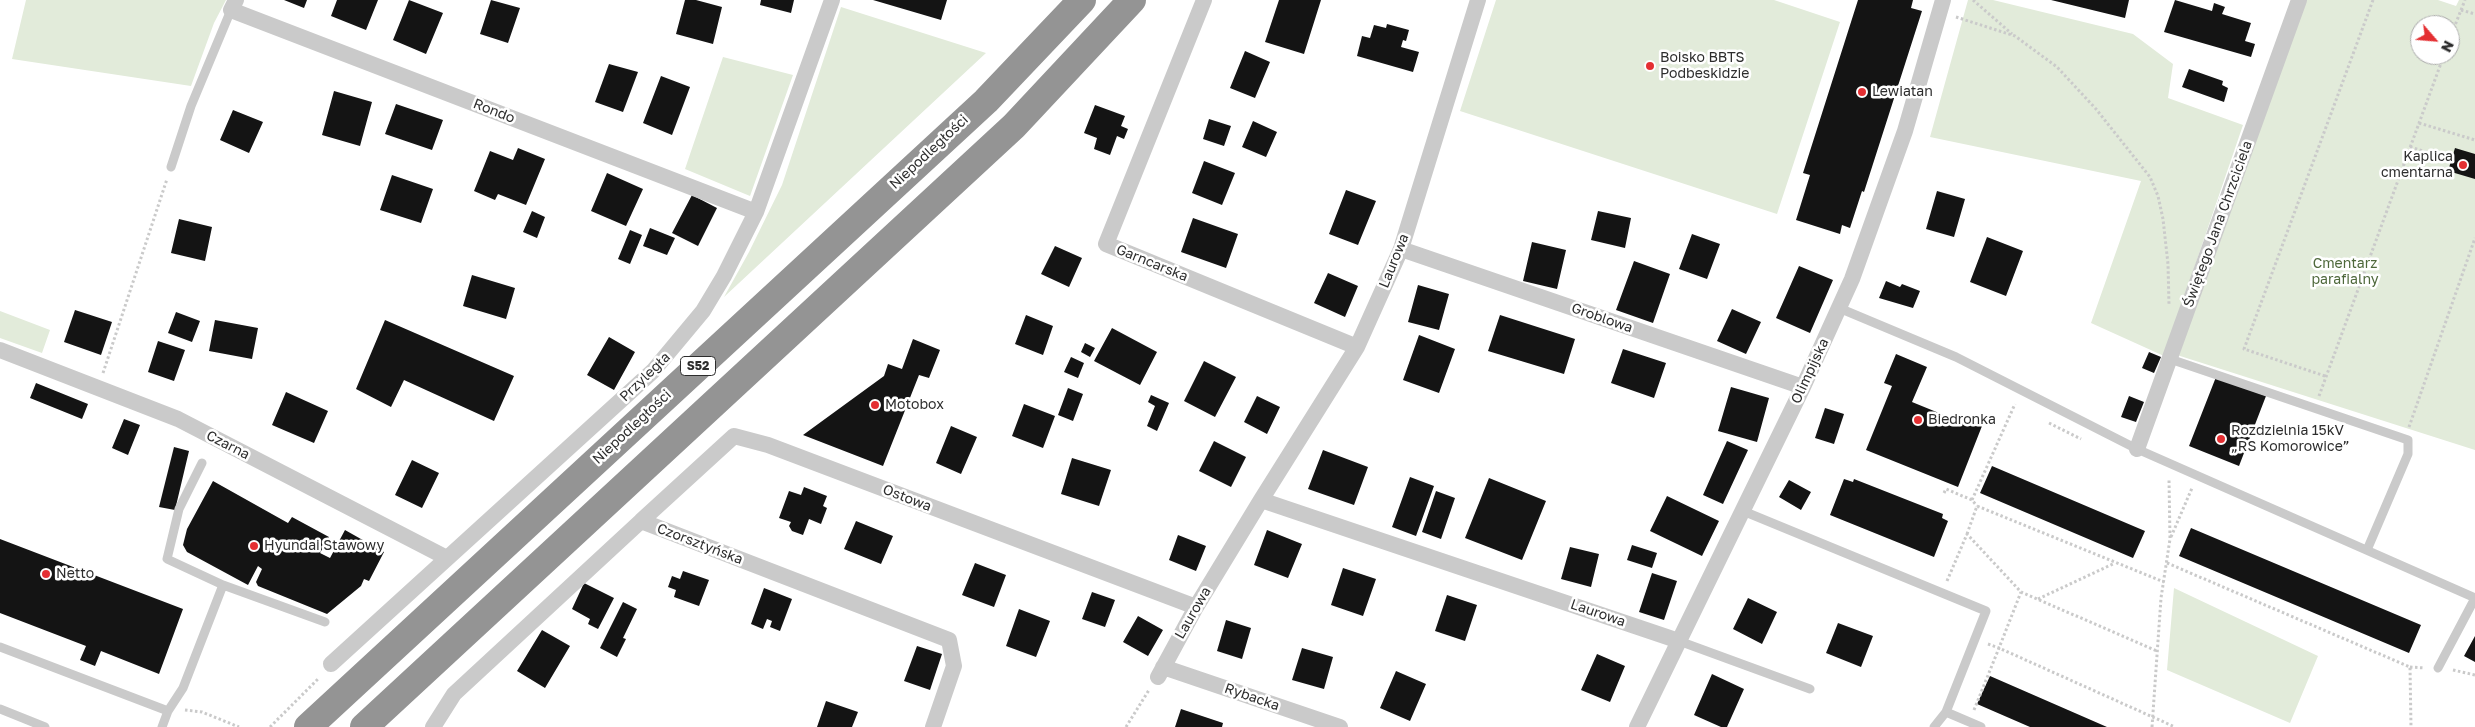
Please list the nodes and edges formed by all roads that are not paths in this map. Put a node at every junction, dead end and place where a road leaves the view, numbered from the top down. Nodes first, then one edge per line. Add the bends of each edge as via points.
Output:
1 (832, 0) edge
2 (1082, 0) edge
3 (1132, 0) edge
4 (1204, 0) edge
5 (1478, 0) edge
6 (1943, 0) edge
7 (2298, 0) edge
8 (234, 5) edge
9 (171, 167) road end
10 (756, 212) junction
11 (1401, 249) junction
12 (1839, 308) junction
13 (1357, 347) junction
14 (0, 350) edge
15 (2170, 359) junction
16 (1803, 387) junction
17 (2137, 449) junction
18 (202, 463) dead end
19 (1260, 500) junction
20 (1743, 511) junction
21 (641, 521) junction
22 (2367, 550) junction
23 (447, 558) junction
24 (223, 585) junction
25 (2475, 598) edge
26 (1196, 607) junction
27 (325, 622) dead end
28 (1679, 641) junction
29 (0, 647) edge
30 (331, 664) road end
31 (2438, 668) dead end
32 (1161, 672) joint
33 (1810, 689) dead end
34 (0, 709) edge
35 (168, 711) junction
36 (1946, 712) junction
37 (45, 727) edge
38 (162, 727) edge
39 (308, 727) edge
40 (364, 727) edge
41 (433, 727) edge
42 (933, 727) edge
43 (1340, 727) edge
44 (1637, 727) edge
45 (1934, 727) edge
46 (1981, 727) edge

1 - 10 street, Przyległa
2 - 39 highway, Niepodległości / S52 via 986,101
3 - 40 highway, S52 via 1007,133
4 - 13 street, Garncarska via 1106,244
5 - 11 street, Laurowa
6 - 12 street, Olimpijska via 1888,182
7 - 15 street, Świętego Jana Chrzciciela
8 - 9 lane, Rondo via 191,106
8 - 10 street, Rondo
10 - 23 street, Przyległa via 703,311 676,345 634,389
11 - 13 street, Laurowa
11 - 16 street, Groblowa
12 - 16 street, Olimpijska
12 - 17 lane via 1956,357
13 - 19 street, Laurowa
14 - 23 street, Czarna via 178,419
15 - 17 street, Świętego Jana Chrzciciela
15 - 22 lane via 2408,440 2408,454
16 - 20 street, Olimpijska
17 - 22 lane
18 - 24 lane via 179,509 167,559
19 - 26 street, Laurowa
19 - 28 street, Laurowa
20 - 28 street, Olimpijska
20 - 36 lane via 1986,611
21 - 26 street, Ostowa via 734,436 768,445
21 - 41 street, Czorsztyńska via 454,694
21 - 42 street, Czorsztyńska via 948,640 954,666
22 - 25 lane
23 - 30 street, Przyległa
24 - 27 lane
24 - 35 lane via 183,688
25 - 31 lane
26 - 32 street, Laurowa
28 - 33 lane
28 - 44 street, Olimpijska
29 - 35 lane
32 - 43 street, Rybacka
34 - 37 lane
35 - 38 lane
36 - 45 lane
36 - 46 lane

